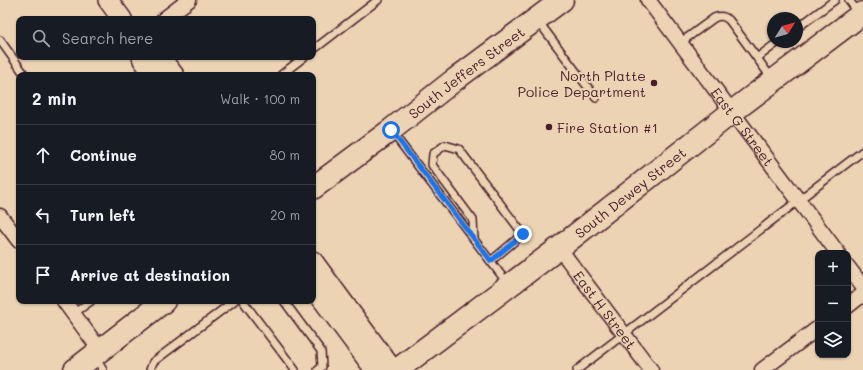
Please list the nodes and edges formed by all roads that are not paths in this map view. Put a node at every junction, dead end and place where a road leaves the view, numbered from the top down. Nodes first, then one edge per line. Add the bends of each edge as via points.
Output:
1 (108, 0) edge
2 (189, 0) edge
3 (378, 0) edge
4 (562, 0) edge
5 (648, 0) edge
6 (834, 0) edge
7 (857, 10) edge
8 (120, 16) edge
9 (168, 16) edge
10 (536, 20) junction
11 (803, 23) edge
12 (0, 40) edge
13 (680, 43) junction
14 (316, 48) edge
15 (770, 48) edge
16 (757, 58) junction
17 (143, 60) edge
18 (162, 60) edge
19 (300, 60) edge
20 (23, 72) edge
21 (152, 72) edge
22 (172, 72) edge
23 (285, 72) edge
24 (774, 81) junction
25 (596, 98) dead end
26 (732, 112) junction
27 (391, 130) junction
28 (863, 151) edge
29 (316, 186) edge
30 (798, 200) junction
31 (0, 216) edge
32 (16, 237) edge
33 (474, 239) junction
34 (559, 248) junction
35 (836, 250) edge
36 (491, 261) junction
37 (316, 265) edge
38 (851, 270) edge
39 (509, 285) junction
40 (863, 287) edge
41 (316, 291) edge
42 (863, 294) edge
43 (66, 304) edge
44 (87, 304) edge
45 (161, 304) edge
46 (230, 304) edge
47 (247, 304) edge
48 (286, 304) edge
49 (851, 304) edge
50 (73, 314) junction
51 (815, 330) edge
52 (624, 334) junction
53 (99, 358) edge
54 (75, 370) edge
55 (150, 370) edge
56 (295, 370) edge
57 (318, 370) edge
58 (375, 370) edge
59 (393, 370) edge
60 (397, 370) edge
61 (577, 370) edge
62 (651, 370) edge
63 (762, 370) edge

1 - 8 main road
2 - 9 street
3 - 14 lane
4 - 10 highway, South Jeffers Street
5 - 13 street, East G Street
6 - 11 lane
7 - 24 highway, South Dewey Street
10 - 25 lane
10 - 27 highway, South Jeffers Street
12 - 20 lane
13 - 16 lane via 714,18 722,16 729,20
13 - 26 street, East G Street
15 - 16 lane
16 - 24 lane
17 - 21 main road
18 - 22 main road
19 - 23 lane
24 - 26 highway, South Dewey Street
26 - 30 street, East G Street
26 - 34 highway, South Dewey Street
27 - 29 highway, South Jeffers Street
27 - 33 lane
28 - 30 lane
30 - 35 street, East G Street
30 - 52 lane
31 - 32 street
33 - 36 lane
33 - 36 lane via 473,220 432,165 433,154 445,145 459,149 523,234
34 - 39 highway, South Dewey Street
34 - 52 street, East H Street
36 - 39 lane
37 - 59 main road
38 - 40 street
39 - 60 highway, South Dewey Street
41 - 58 main road
42 - 49 street
43 - 50 street
44 - 50 lane
45 - 53 highway
46 - 55 lane via 153,362
47 - 56 lane
48 - 57 lane via 321,350 322,367
50 - 53 street
51 - 63 street
52 - 61 lane
52 - 62 street, East H Street
53 - 54 highway

